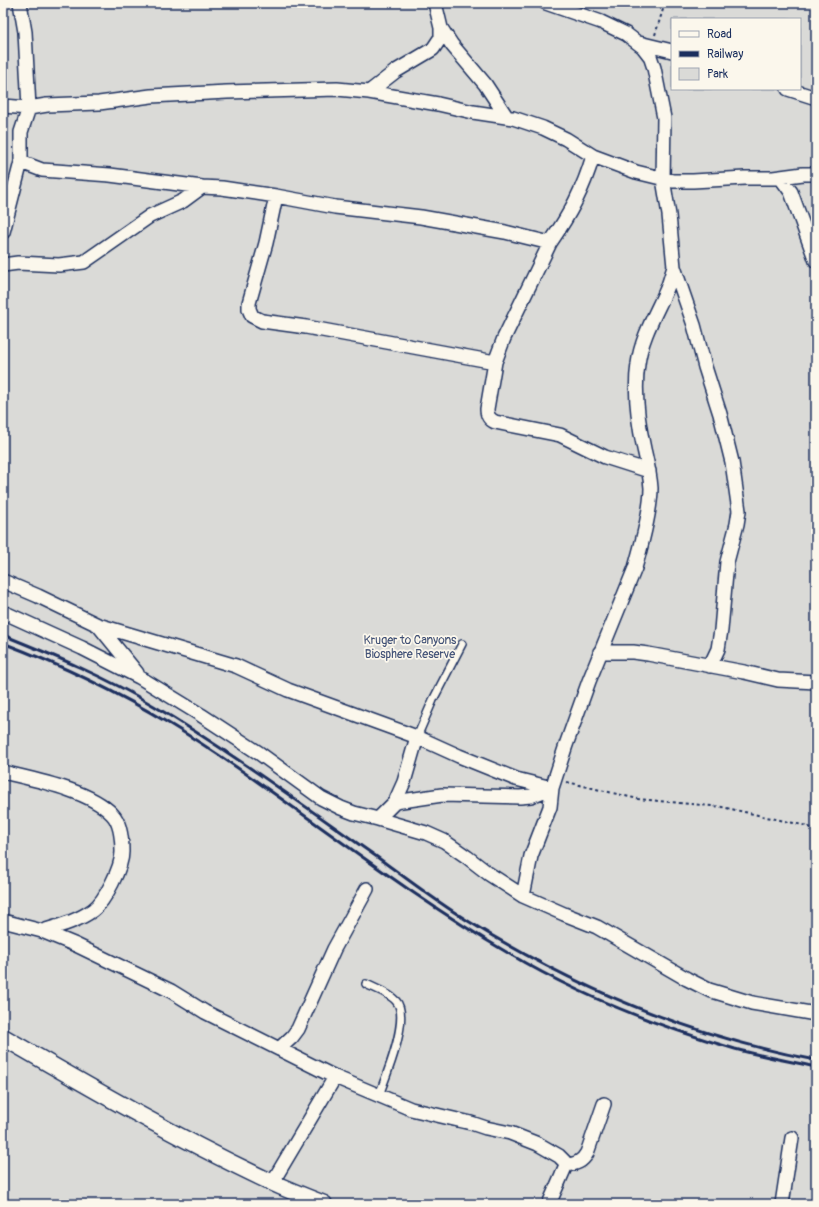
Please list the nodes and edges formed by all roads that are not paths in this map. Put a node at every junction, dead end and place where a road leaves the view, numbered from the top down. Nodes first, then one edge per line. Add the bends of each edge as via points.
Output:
1 (20, 3) edge
2 (435, 3) edge
3 (546, 3) edge
4 (441, 28) junction
5 (645, 45) junction
6 (671, 52) edge
7 (791, 90) edge
8 (369, 92) junction
9 (816, 98) edge
10 (3, 106) edge
11 (29, 108) junction
12 (506, 116) junction
13 (593, 156) junction
14 (21, 162) junction
15 (816, 174) edge
16 (780, 177) junction
17 (663, 179) junction
18 (202, 187) junction
19 (276, 196) junction
20 (3, 232) edge
21 (550, 243) junction
22 (816, 261) edge
23 (3, 265) edge
24 (674, 267) junction
25 (495, 362) junction
26 (649, 471) junction
27 (3, 581) edge
28 (3, 612) edge
29 (98, 625) junction
30 (462, 644) dead end
31 (600, 652) junction
32 (710, 666) junction
33 (139, 677) junction
34 (816, 682) edge
35 (417, 737) junction
36 (3, 772) edge
37 (554, 784) junction
38 (395, 802) junction
39 (378, 819) junction
40 (367, 889) dead end
41 (523, 896) junction
42 (3, 921) edge
43 (42, 931) junction
44 (366, 984) dead end
45 (816, 1014) edge
46 (3, 1037) edge
47 (279, 1048) junction
48 (335, 1077) junction
49 (379, 1095) junction
50 (604, 1104) dead end
51 (792, 1138) dead end
52 (566, 1165) junction
53 (272, 1183) junction
54 (324, 1204) edge
55 (549, 1204) edge
56 (782, 1204) edge

1 - 11 street via 25,32
2 - 4 street
3 - 5 street via 615,28
4 - 8 street via 441,37 433,49 396,71
4 - 12 street via 485,84
5 - 6 street
5 - 17 street via 653,61 663,110
7 - 9 street
8 - 11 street via 337,89 227,92 151,96
8 - 12 street via 492,116
10 - 11 street
11 - 14 street via 21,132
12 - 13 street via 543,128
13 - 17 street
13 - 21 street via 572,208
14 - 18 street via 42,170 110,175
14 - 20 street
15 - 16 street
16 - 17 street via 693,181
16 - 22 street via 791,192
17 - 24 street
18 - 19 street
18 - 23 street via 183,201 150,216 84,262 59,265
19 - 21 street via 335,207 462,224
19 - 25 street via 249,303 250,312 255,318
21 - 25 street
24 - 26 street via 638,364 638,409
24 - 32 street via 720,414 732,462 739,511 727,562 718,649
25 - 26 street via 487,409 487,415 491,420 553,433 605,458
26 - 31 street via 649,506 637,561
27 - 29 street
28 - 33 street
29 - 33 street
29 - 35 street via 236,666 288,690
30 - 35 lane
31 - 32 street via 633,652
31 - 37 street
32 - 34 street via 778,680
33 - 39 street via 253,749 321,798 354,813
35 - 37 street via 516,779
35 - 38 street via 404,782
36 - 43 street via 78,793 101,805 113,815 119,826 122,853 104,897 94,910 78,919
37 - 38 street via 531,796 442,795
37 - 41 street via 550,807 531,856
38 - 39 street
39 - 41 street via 444,841
40 - 47 street via 334,948 298,1029 292,1038
41 - 45 street via 597,927 687,979 718,993 752,1003
42 - 43 street
43 - 47 street via 171,991 205,1012
44 - 49 lane via 395,1000 401,1016 401,1030
46 - 53 street via 204,1149
47 - 48 street
48 - 49 street
48 - 53 street
49 - 52 street via 411,1109 517,1136 550,1150
50 - 52 street via 584,1159
51 - 56 street
52 - 55 street
53 - 54 street

